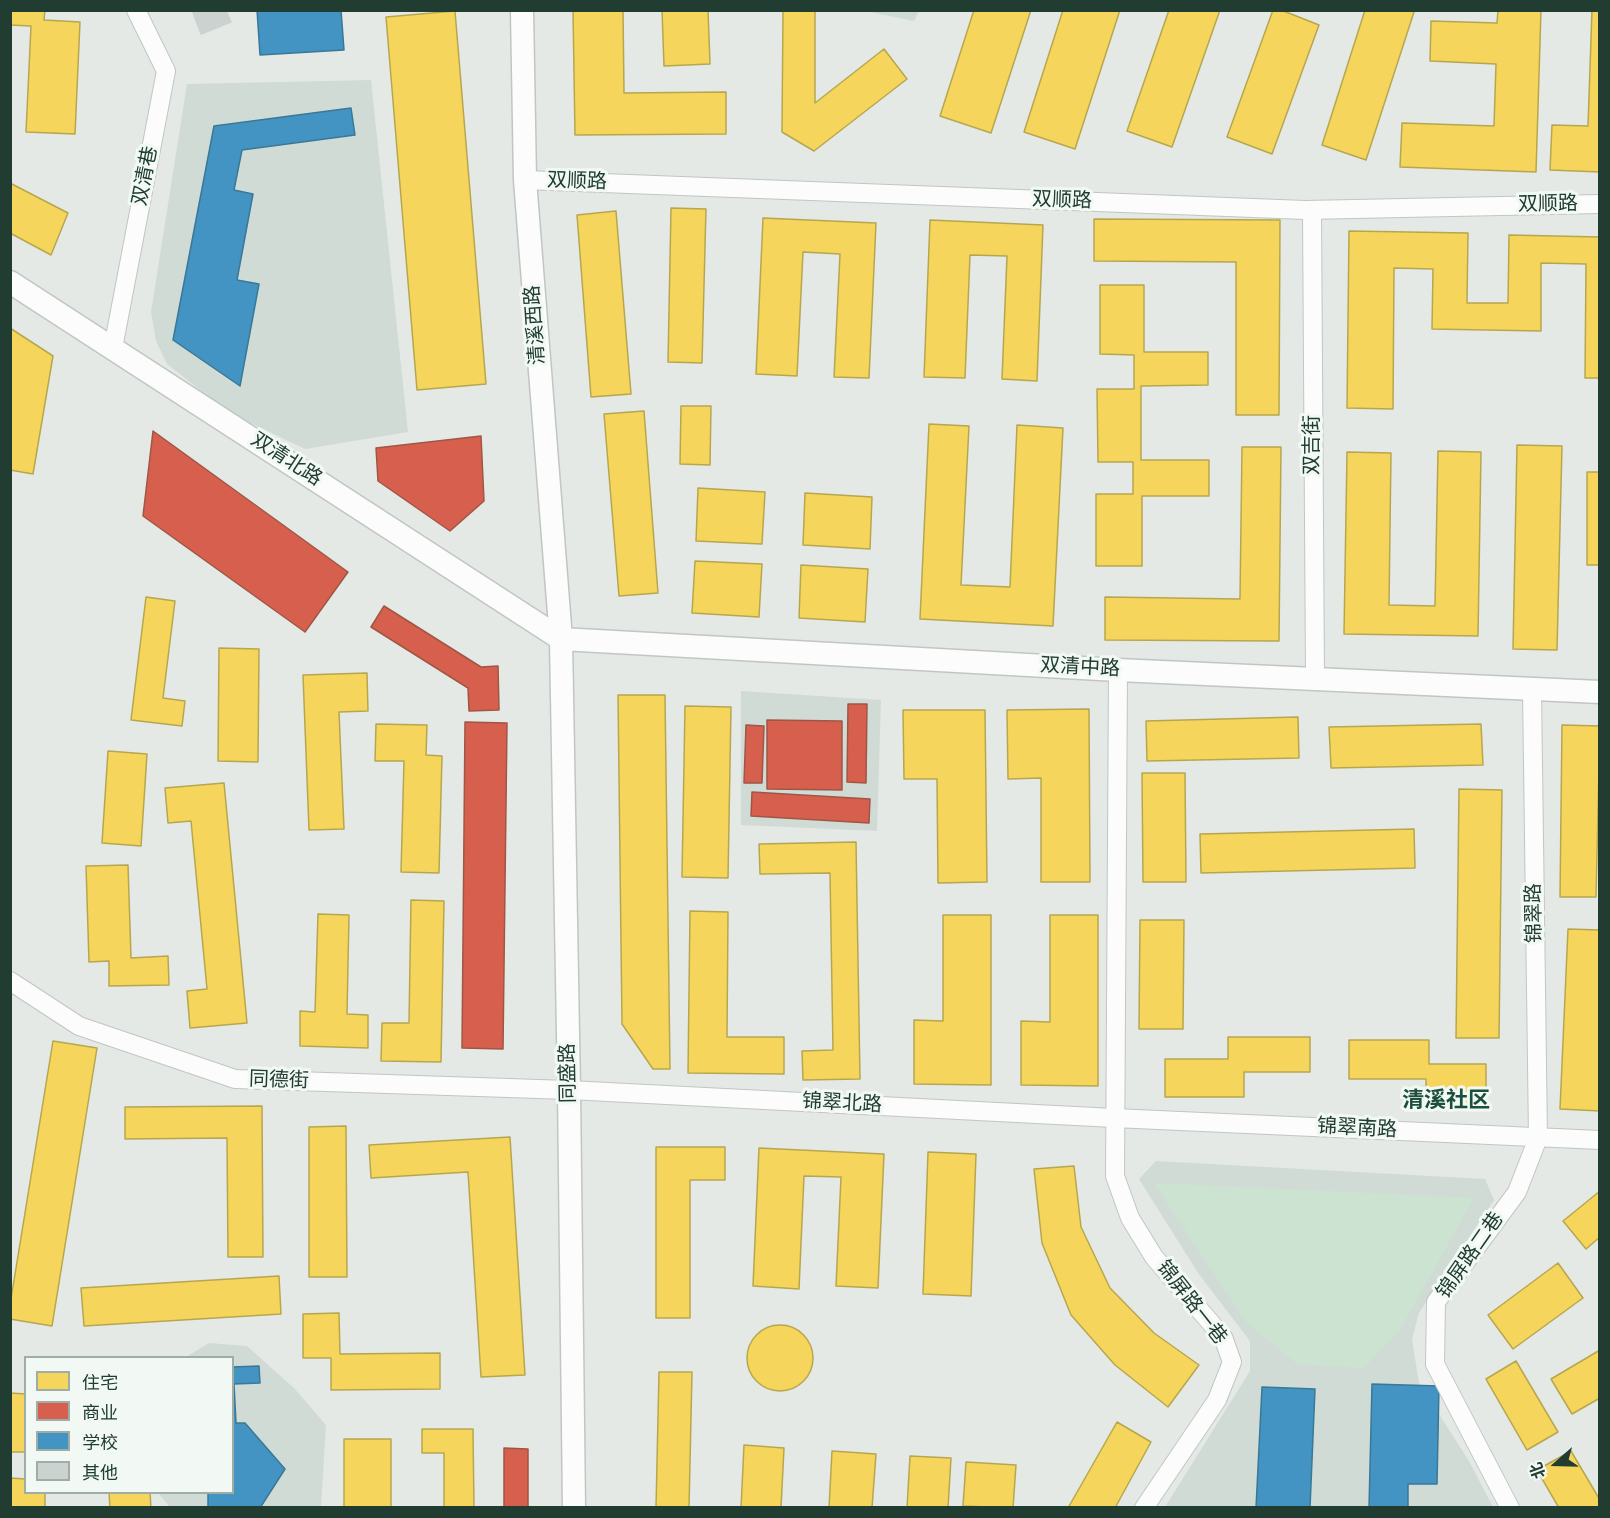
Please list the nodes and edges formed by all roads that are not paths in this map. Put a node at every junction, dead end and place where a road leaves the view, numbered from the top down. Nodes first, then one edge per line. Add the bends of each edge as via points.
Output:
1 (136, 10) edge
2 (522, 10) edge
3 (525, 180) junction
4 (1599, 204) edge
5 (1311, 210) junction
6 (10, 282) edge
7 (113, 348) junction
8 (561, 639) junction
9 (1118, 670) junction
10 (1315, 679) junction
11 (1532, 688) junction
12 (1599, 692) edge
13 (10, 981) edge
14 (569, 1090) junction
15 (1114, 1118) junction
16 (1538, 1138) junction
17 (1599, 1140) edge
18 (574, 1508) edge
19 (1144, 1508) edge
20 (1510, 1508) edge

1 - 7 street, 双清巷 via 166,71
2 - 3 street, 清溪西路
3 - 5 street, 双顺路
3 - 8 street, 清溪西路
4 - 5 street, 双顺路
5 - 10 street, 双吉街
6 - 7 street, 双清北路
7 - 8 street, 双清北路
8 - 9 street, 双清中路
8 - 14 street, 同盛路
9 - 10 street, 双清中路
9 - 15 street
10 - 11 street, 双清中路
11 - 12 street, 双清中路
11 - 16 street, 锦翠路
13 - 14 street, 同德街 via 79,1026 235,1079
14 - 15 street, 锦翠北路
14 - 18 street, 同盛路
15 - 16 street, 锦翠南路
15 - 19 street, 锦屏路一巷 via 1114,1176 1130,1218 1154,1257 1223,1337 1232,1362 1217,1400
16 - 17 street, 锦翠南路
16 - 20 street, 锦屏路二巷 via 1517,1192 1436,1302 1435,1364

